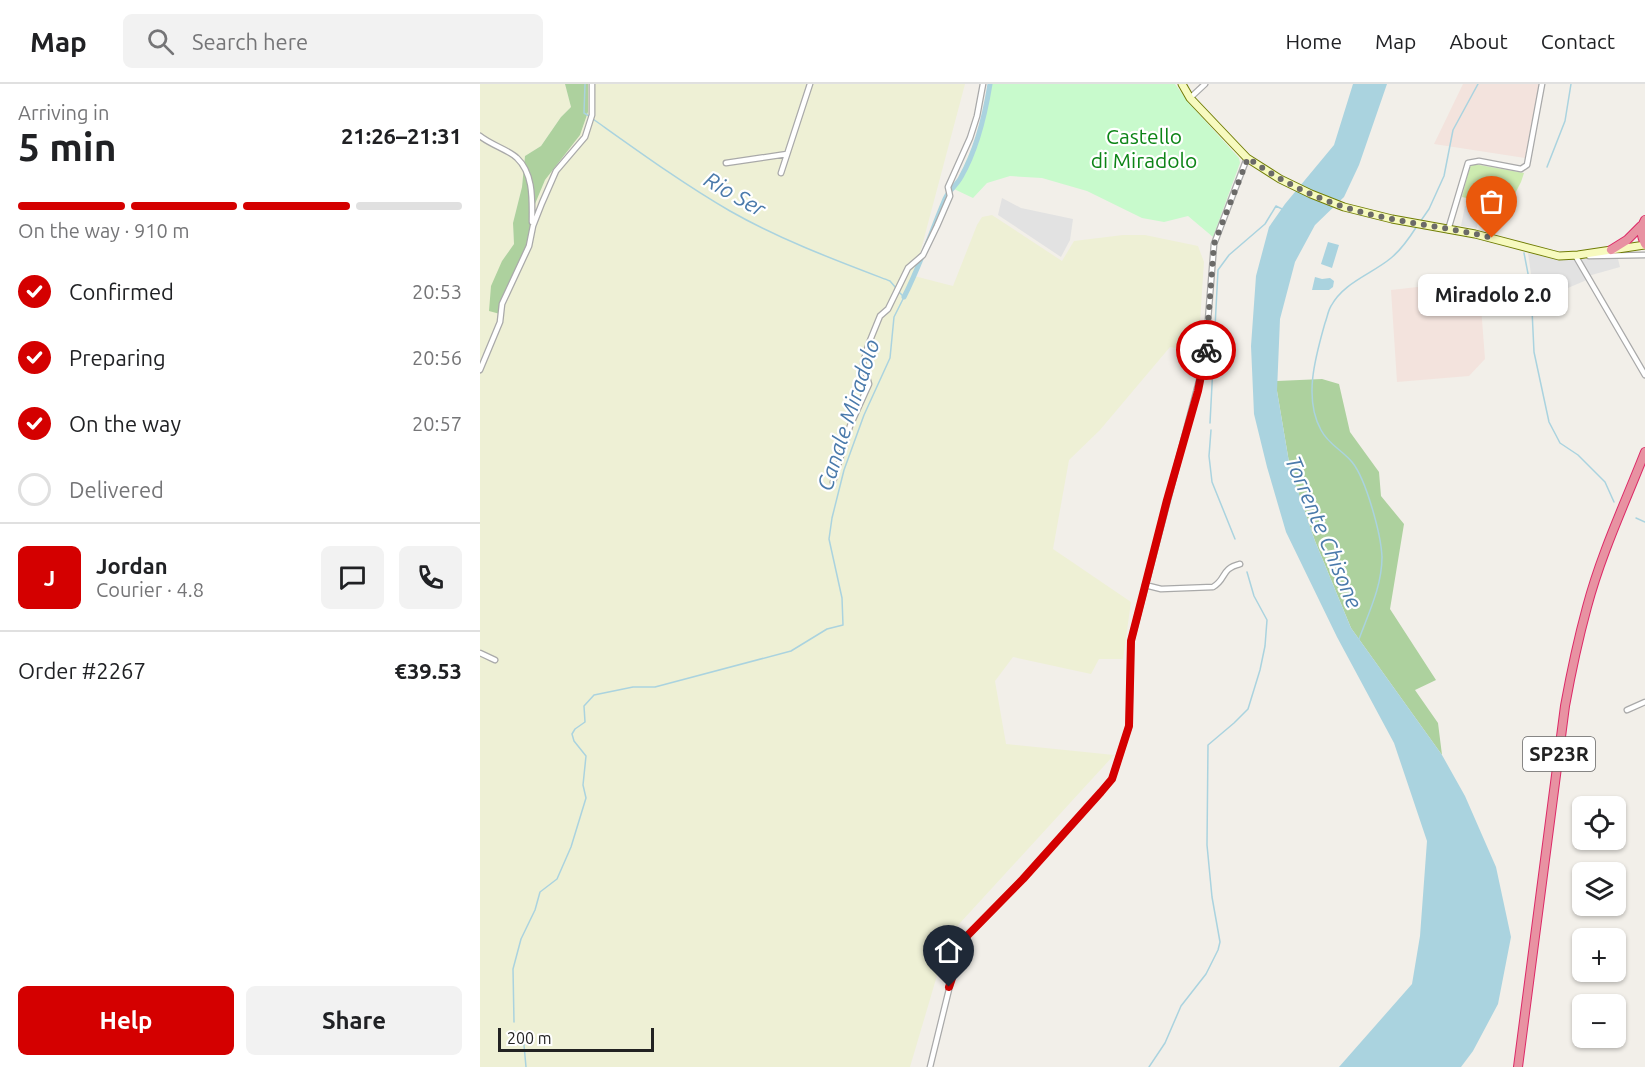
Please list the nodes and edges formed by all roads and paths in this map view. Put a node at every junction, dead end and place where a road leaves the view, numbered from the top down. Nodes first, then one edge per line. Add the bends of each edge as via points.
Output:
1 (592, 84) edge
2 (810, 84) edge
3 (983, 84) edge
4 (1182, 84) edge
5 (1205, 84) edge
6 (1542, 84) edge
7 (1190, 98) junction
8 (480, 136) edge
9 (787, 154) junction
10 (1248, 158) junction
11 (726, 163) dead end
12 (781, 173) dead end
13 (1643, 223) edge
14 (533, 226) junction
15 (1448, 230) junction
16 (1645, 244) edge
17 (1611, 250) junction
18 (1576, 255) junction
19 (1645, 255) edge
20 (480, 370) edge
21 (1645, 375) edge
22 (1645, 452) edge
23 (1645, 466) edge
24 (833, 482) dead end
25 (1240, 564) dead end
26 (1145, 585) junction
27 (480, 653) edge
28 (495, 660) dead end
29 (1645, 702) edge
30 (1627, 710) dead end
31 (930, 1067) edge
32 (1518, 1067) edge
33 (1523, 1067) edge

1 - 14 street via 592,115 585,137 556,171
2 - 9 street
3 - 24 street via 970,138 948,187 950,196 923,255 908,268 869,343 863,363 869,384 850,426
4 - 7 street
5 - 7 street
6 - 15 street via 1527,165 1521,170 1479,161 1468,163
7 - 10 street
8 - 14 street via 517,158 530,180
9 - 11 street
9 - 12 street
10 - 15 street via 1280,179 1344,207
10 - 26 street via 1214,244 1205,358
13 - 16 highway
13 - 17 highway
14 - 20 street via 529,246 502,304 500,322
15 - 18 street via 1559,256
16 - 17 street
17 - 18 street
18 - 19 street
18 - 21 street
22 - 32 highway, SP23R via 1600,567 1575,657 1565,706
23 - 33 highway, SP23R via 1605,568 1580,657 1562,764
25 - 26 street via 1226,570 1213,587 1161,589
26 - 31 street via 1131,641 1129,726 1112,779 966,937
27 - 28 street
29 - 30 street

